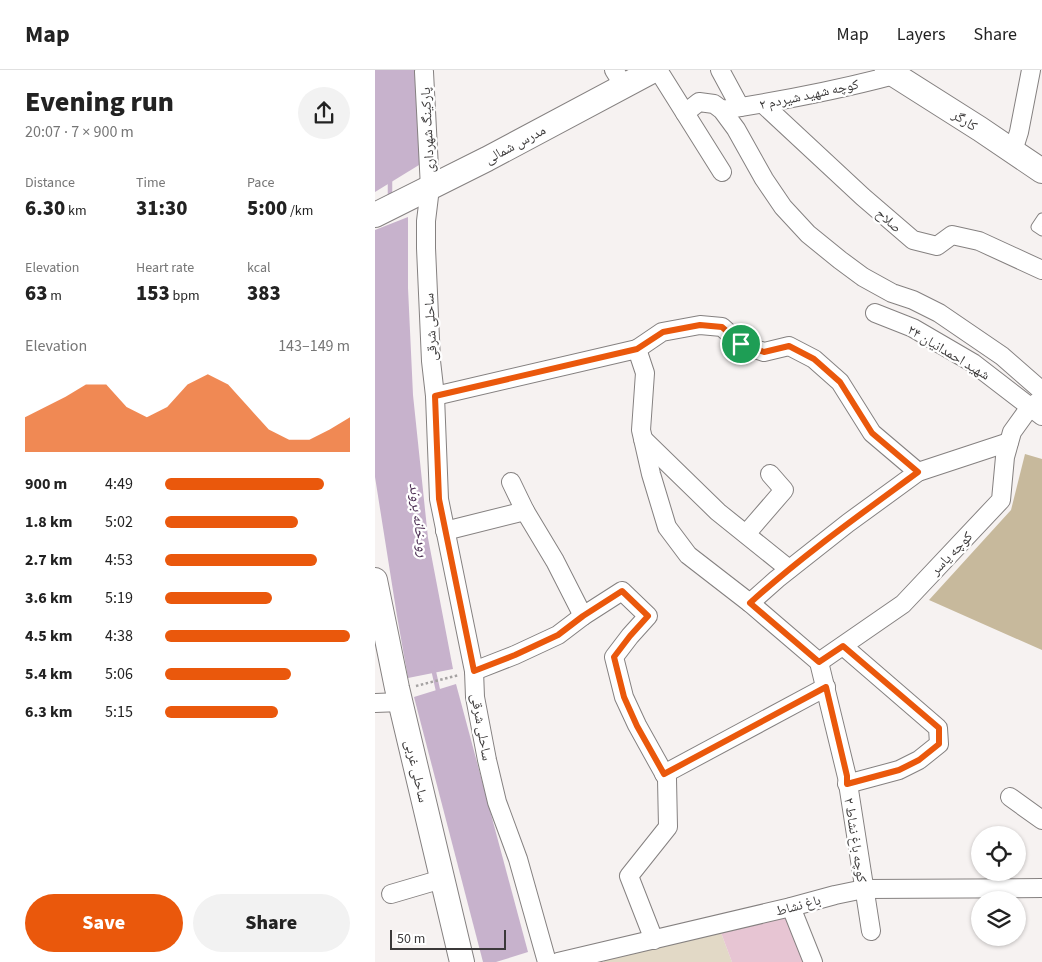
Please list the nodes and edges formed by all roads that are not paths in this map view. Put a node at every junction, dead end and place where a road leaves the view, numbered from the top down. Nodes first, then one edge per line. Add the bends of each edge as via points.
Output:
1 (654, 70) edge
2 (658, 70) edge
3 (721, 70) edge
4 (1031, 70) edge
5 (424, 72) dead end
6 (894, 72) edge
7 (619, 78) edge
8 (763, 104) junction
9 (740, 108) junction
10 (722, 110) junction
11 (685, 113) junction
12 (1013, 151) junction
13 (1042, 171) edge
14 (722, 172) dead end
15 (424, 191) junction
16 (375, 215) edge
17 (1042, 218) edge
18 (1042, 231) edge
19 (1042, 270) edge
20 (920, 304) junction
21 (875, 313) dead end
22 (913, 328) junction
23 (637, 349) junction
24 (1042, 391) edge
25 (435, 396) junction
26 (1038, 407) edge
27 (643, 439) junction
28 (1009, 442) junction
29 (918, 472) junction
30 (770, 474) dead end
31 (511, 482) dead end
32 (525, 511) junction
33 (445, 531) junction
34 (745, 534) junction
35 (789, 569) junction
36 (375, 580) edge
37 (750, 603) junction
38 (583, 616) junction
39 (843, 646) junction
40 (819, 662) junction
41 (469, 672) junction
42 (826, 687) junction
43 (409, 694) junction
44 (375, 703) edge
45 (664, 774) junction
46 (847, 784) junction
47 (1010, 797) dead end
48 (1039, 813) edge
49 (442, 879) junction
50 (1042, 888) edge
51 (864, 889) junction
52 (391, 894) dead end
53 (791, 907) junction
54 (871, 931) dead end
55 (655, 940) junction
56 (462, 962) edge
57 (547, 962) edge
58 (558, 962) edge
59 (813, 962) edge

1 - 7 main road, مدرس شمالی
2 - 11 street
3 - 9 street
4 - 12 street
5 - 15 street, پارکینگ شهرداری
6 - 8 street, کوچه شهید شیردم ۲ via 847,87
6 - 12 main road, کارگر
7 - 15 main road, مدرس شمالی
8 - 9 street, کوچه شهید شیردم ۲
8 - 19 street, صلاح via 913,240 937,246 952,235 979,241
9 - 10 street, کوچه شهید شیردم ۲
10 - 11 street via 714,104 699,102
10 - 20 street via 783,207 809,234 863,277
11 - 14 street
12 - 13 main road, کارگر
15 - 16 main road, مدرس شمالی
15 - 25 street, ساحلی شرقی
17 - 18 lane via 1036,227
20 - 22 street
20 - 24 street via 939,313 1002,356
21 - 22 street, شهید احمدانیان ۲۴
22 - 26 street, شهید احمدانیان ۲۴
23 - 25 street
23 - 27 street via 645,374
23 - 29 street via 663,332 700,325 722,327 741,344 764,352 789,346 814,359 840,382 872,433
25 - 33 street, ساحلی شرقی via 439,499
26 - 28 street, کوچه یاسر via 1012,432
27 - 34 street
27 - 37 street via 667,527 688,555
28 - 29 street
28 - 39 street, کوچه یاسر via 1001,500 903,604
29 - 35 street
30 - 34 street via 784,490
31 - 32 street
32 - 33 street
32 - 38 street
33 - 41 street, ساحلی شرقی
34 - 35 street
35 - 37 street
36 - 43 main road, ساحلی غربی
37 - 40 street
38 - 41 street via 558,635
38 - 45 street via 622,591 648,616 614,657 624,697
39 - 40 street, کوچه یاسر
39 - 46 street via 939,728 939,744 919,760 899,770
40 - 42 street, کوچه باغ نشاط ۲
41 - 57 street, ساحلی شرقی via 497,802 518,859
42 - 45 street
42 - 46 street, کوچه باغ نشاط ۲
43 - 44 street
43 - 49 main road, ساحلی غربی
45 - 55 street via 669,827 629,876
46 - 51 street, کوچه باغ نشاط ۲
47 - 48 street
49 - 52 street
49 - 56 main road, ساحلی غربی
50 - 51 street, باغ نشاط
51 - 53 street, باغ نشاط
51 - 54 street, کوچه باغ نشاط ۲
53 - 55 street, باغ نشاط
53 - 59 street
55 - 58 street, باغ نشاط

